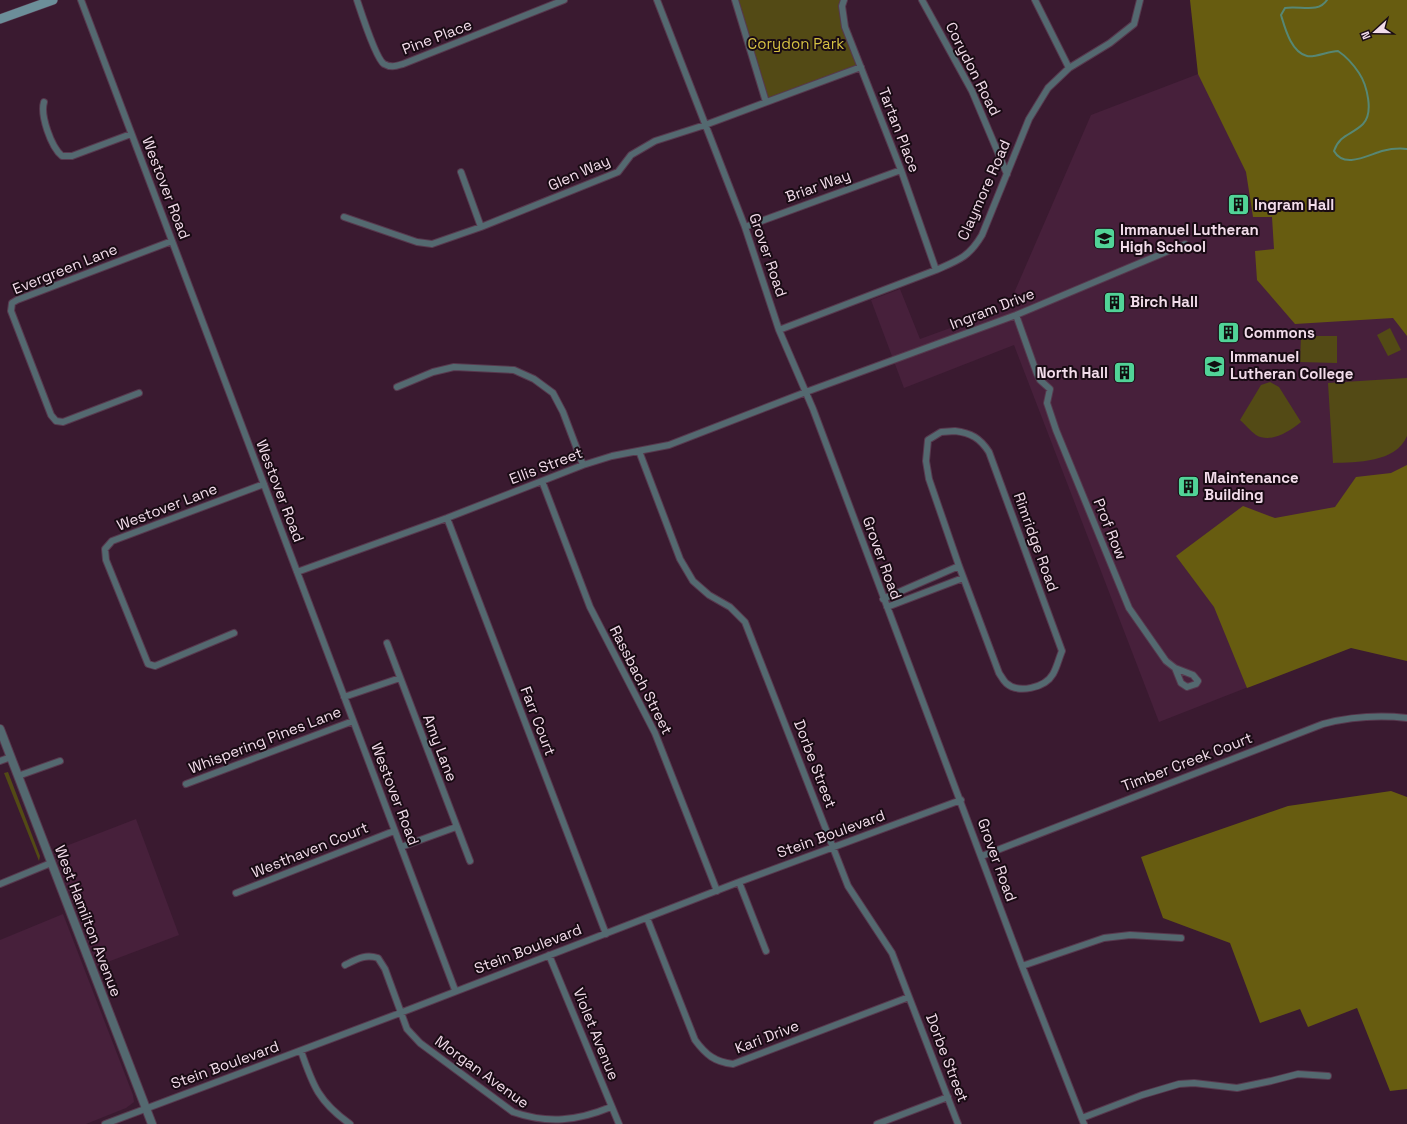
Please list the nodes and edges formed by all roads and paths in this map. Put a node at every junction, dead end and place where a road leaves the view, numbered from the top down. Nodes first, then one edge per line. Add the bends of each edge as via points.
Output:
1 (53, 0) edge
2 (81, 0) edge
3 (357, 0) edge
4 (564, 0) edge
5 (657, 0) edge
6 (735, 0) edge
7 (844, 0) edge
8 (922, 0) edge
9 (1035, 0) edge
10 (1140, 0) edge
11 (0, 19) edge
12 (861, 67) junction
13 (1069, 68) junction
14 (44, 102) dead end
15 (766, 102) junction
16 (706, 125) junction
17 (132, 134) junction
18 (901, 170) junction
19 (461, 172) dead end
20 (1007, 174) junction
21 (344, 217) dead end
22 (745, 226) junction
23 (481, 227) junction
24 (172, 241) junction
25 (1185, 244) dead end
26 (936, 270) junction
27 (1016, 315) junction
28 (779, 330) junction
29 (397, 387) dead end
30 (806, 392) junction
31 (139, 393) dead end
32 (639, 451) junction
33 (583, 465) junction
34 (542, 481) junction
35 (264, 484) junction
36 (447, 518) junction
37 (958, 566) junction
38 (297, 572) junction
39 (963, 578) junction
40 (883, 599) junction
41 (887, 607) junction
42 (234, 634) dead end
43 (387, 643) dead end
44 (1175, 668) dead end
45 (400, 678) junction
46 (344, 697) junction
47 (1407, 718) edge
48 (353, 721) junction
49 (0, 729) edge
50 (11, 757) junction
51 (0, 761) edge
52 (60, 761) dead end
53 (18, 776) junction
54 (186, 784) dead end
55 (961, 800) junction
56 (456, 827) junction
57 (394, 830) junction
58 (401, 848) junction
59 (833, 848) junction
60 (982, 856) junction
61 (470, 861) dead end
62 (51, 863) junction
63 (739, 882) junction
64 (0, 884) edge
65 (717, 891) junction
66 (236, 893) dead end
67 (647, 918) junction
68 (606, 934) junction
69 (1181, 938) dead end
70 (766, 951) dead end
71 (549, 955) junction
72 (345, 965) dead end
73 (1022, 966) junction
74 (455, 990) junction
75 (909, 997) junction
76 (400, 1013) junction
77 (301, 1051) junction
78 (1328, 1076) dead end
79 (948, 1097) junction
80 (611, 1107) junction
81 (145, 1108) junction
82 (1083, 1121) edge
83 (105, 1124) edge
84 (152, 1124) edge
85 (350, 1124) edge
86 (619, 1124) edge
87 (877, 1124) edge
88 (958, 1124) edge

1 - 11 main road
2 - 17 street, Westover Road
3 - 4 street, Pine Place via 377,54 383,63 393,67
5 - 16 street, Grover Road
6 - 15 street
7 - 12 street, Tartan Place via 842,6 845,27
8 - 20 street, Corydon Road via 972,91
9 - 13 street
10 - 13 street, Claymore Road via 1134,24 1110,43
12 - 15 street, Glen Way
12 - 18 street, Tartan Place
13 - 20 street, Claymore Road via 1048,88 1029,119
14 - 17 street via 43,116 54,147 62,156 72,156
15 - 16 street, Glen Way
16 - 22 street, Grover Road
16 - 23 street, Glen Way via 655,140 631,155 618,172
17 - 24 street, Westover Road
18 - 22 street, Briar Way
18 - 26 street, Tartan Place
19 - 23 street
20 - 26 street, Claymore Road via 982,235 973,250
21 - 23 street, Glen Way via 417,242 432,244
22 - 28 street, Grover Road
24 - 31 street, Evergreen Lane via 12,304 11,311 56,421 63,422
24 - 35 street, Westover Road
25 - 27 street, Ingram Drive
26 - 28 street, Claymore Road
27 - 30 street, Ingram Drive
27 - 44 street, Prof Row via 1037,374 1050,389 1047,403 1056,430 1129,608 1166,661
28 - 30 street, Grover Road
29 - 33 street via 433,372 454,367 514,370 534,379 553,393 572,432
30 - 32 street, Ellis Street via 669,445
30 - 40 street, Grover Road
32 - 33 street, Ellis Street
32 - 59 street, Dorbe Street via 680,559 693,581 709,595 730,607 745,622
33 - 34 street, Ellis Street
34 - 36 street, Ellis Street
34 - 65 street, Rassbach Street via 590,607 655,733
35 - 38 street, Westover Road
35 - 42 street, Westover Lane via 112,541 105,549 106,560 148,664 155,666
36 - 38 street, Ellis Street
36 - 68 street, Farr Court
37 - 39 street, Rimridge Road
37 - 39 street, Rimridge Road via 926,461 928,440 940,432 968,433 982,442 989,452 1062,651 1053,675 1028,689 1016,688 1006,683 999,673
37 - 40 street
38 - 46 street, Westover Road
39 - 41 street
40 - 41 street, Grover Road
41 - 55 street, Grover Road
43 - 45 street, Amy Lane
45 - 46 street
45 - 56 street, Amy Lane
46 - 48 street, Westover Road
47 - 60 street, Timber Creek Court via 1361,718 1323,724
48 - 54 street, Whispering Pines Lane
48 - 57 street, Westover Road
49 - 50 street, West Hamilton Avenue
50 - 51 street
50 - 53 street, West Hamilton Avenue
52 - 53 street
53 - 62 street, West Hamilton Avenue
55 - 59 street, Stein Boulevard
55 - 60 street, Grover Road
56 - 58 street
56 - 61 street, Amy Lane
57 - 58 street, Westover Road
57 - 66 street, Westhaven Court
58 - 74 street, Westover Road
59 - 63 street, Stein Boulevard
59 - 75 street, Dorbe Street via 848,886 892,953
60 - 73 street, Grover Road
62 - 64 street
62 - 81 street, West Hamilton Avenue
63 - 65 street, Stein Boulevard
63 - 70 street
65 - 67 street, Stein Boulevard
67 - 68 street, Stein Boulevard
67 - 75 street, Kari Drive via 696,1040 708,1056 723,1063 734,1064
68 - 71 street, Stein Boulevard
69 - 73 street via 1130,935 1104,938
71 - 74 street, Stein Boulevard
71 - 80 street, Violet Avenue
72 - 76 street, Morgan Avenue via 360,957 370,955 378,958
73 - 82 street, Grover Road
74 - 76 street, Stein Boulevard
75 - 79 street, Dorbe Street
76 - 77 street, Stein Boulevard
76 - 80 street, Morgan Avenue via 407,1029 420,1043 524,1119 546,1123 567,1122
77 - 81 street, Stein Boulevard
77 - 85 street via 311,1080 320,1096 333,1112
78 - 82 street via 1298,1074 1237,1088 1194,1083 1179,1084 1142,1095
79 - 87 street
79 - 88 street, Dorbe Street
80 - 86 street, Violet Avenue
81 - 83 street, Stein Boulevard
81 - 84 street, West Hamilton Avenue

